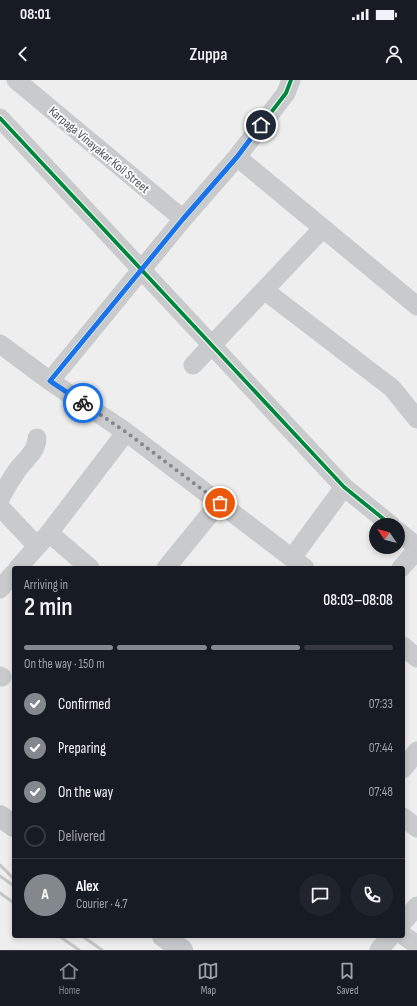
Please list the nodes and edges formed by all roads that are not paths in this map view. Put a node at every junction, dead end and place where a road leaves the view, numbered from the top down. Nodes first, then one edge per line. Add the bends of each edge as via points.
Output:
1 (16, 80) edge
2 (290, 80) edge
3 (0, 118) edge
4 (237, 157) junction
5 (183, 219) junction
6 (323, 228) junction
7 (264, 290) junction
8 (417, 306) edge
9 (0, 344) edge
10 (193, 365) dead end
11 (50, 381) junction
12 (417, 419) edge
13 (126, 432) junction
14 (38, 438) dead end
15 (344, 486) junction
16 (0, 499) edge
17 (220, 503) junction
18 (0, 507) edge
19 (382, 518) edge
20 (405, 537) edge
21 (43, 540) junction
22 (417, 547) edge
23 (417, 550) edge
24 (299, 563) edge
25 (20, 566) edge
26 (87, 566) edge
27 (168, 566) edge
28 (403, 566) edge
29 (12, 575) edge
30 (0, 588) edge
31 (405, 648) edge
32 (417, 658) edge
33 (417, 751) edge
34 (405, 766) edge
35 (0, 816) edge
36 (405, 819) edge
37 (12, 825) edge
38 (417, 828) edge
39 (417, 906) edge
40 (405, 920) edge
41 (405, 937) edge
42 (166, 938) edge
43 (389, 938) edge
44 (417, 946) edge
45 (182, 950) edge
46 (379, 950) edge

1 - 5 street, Karpaga Vinayakar Koil Street
2 - 4 street via 286,93
3 - 15 street
4 - 5 street
4 - 6 street
5 - 11 street
6 - 7 street
6 - 8 street
7 - 10 street
7 - 12 street via 392,388
9 - 11 street
11 - 13 street
13 - 17 street
13 - 21 street
14 - 16 street via 30,456 18,469
15 - 19 street
15 - 24 street
17 - 24 street
17 - 27 street
18 - 21 street
20 - 22 street
21 - 25 street
21 - 26 street
23 - 28 street
29 - 30 street
31 - 32 street
33 - 34 street
35 - 37 main road
36 - 38 street
39 - 40 street
41 - 44 street
42 - 45 main road
43 - 46 street

